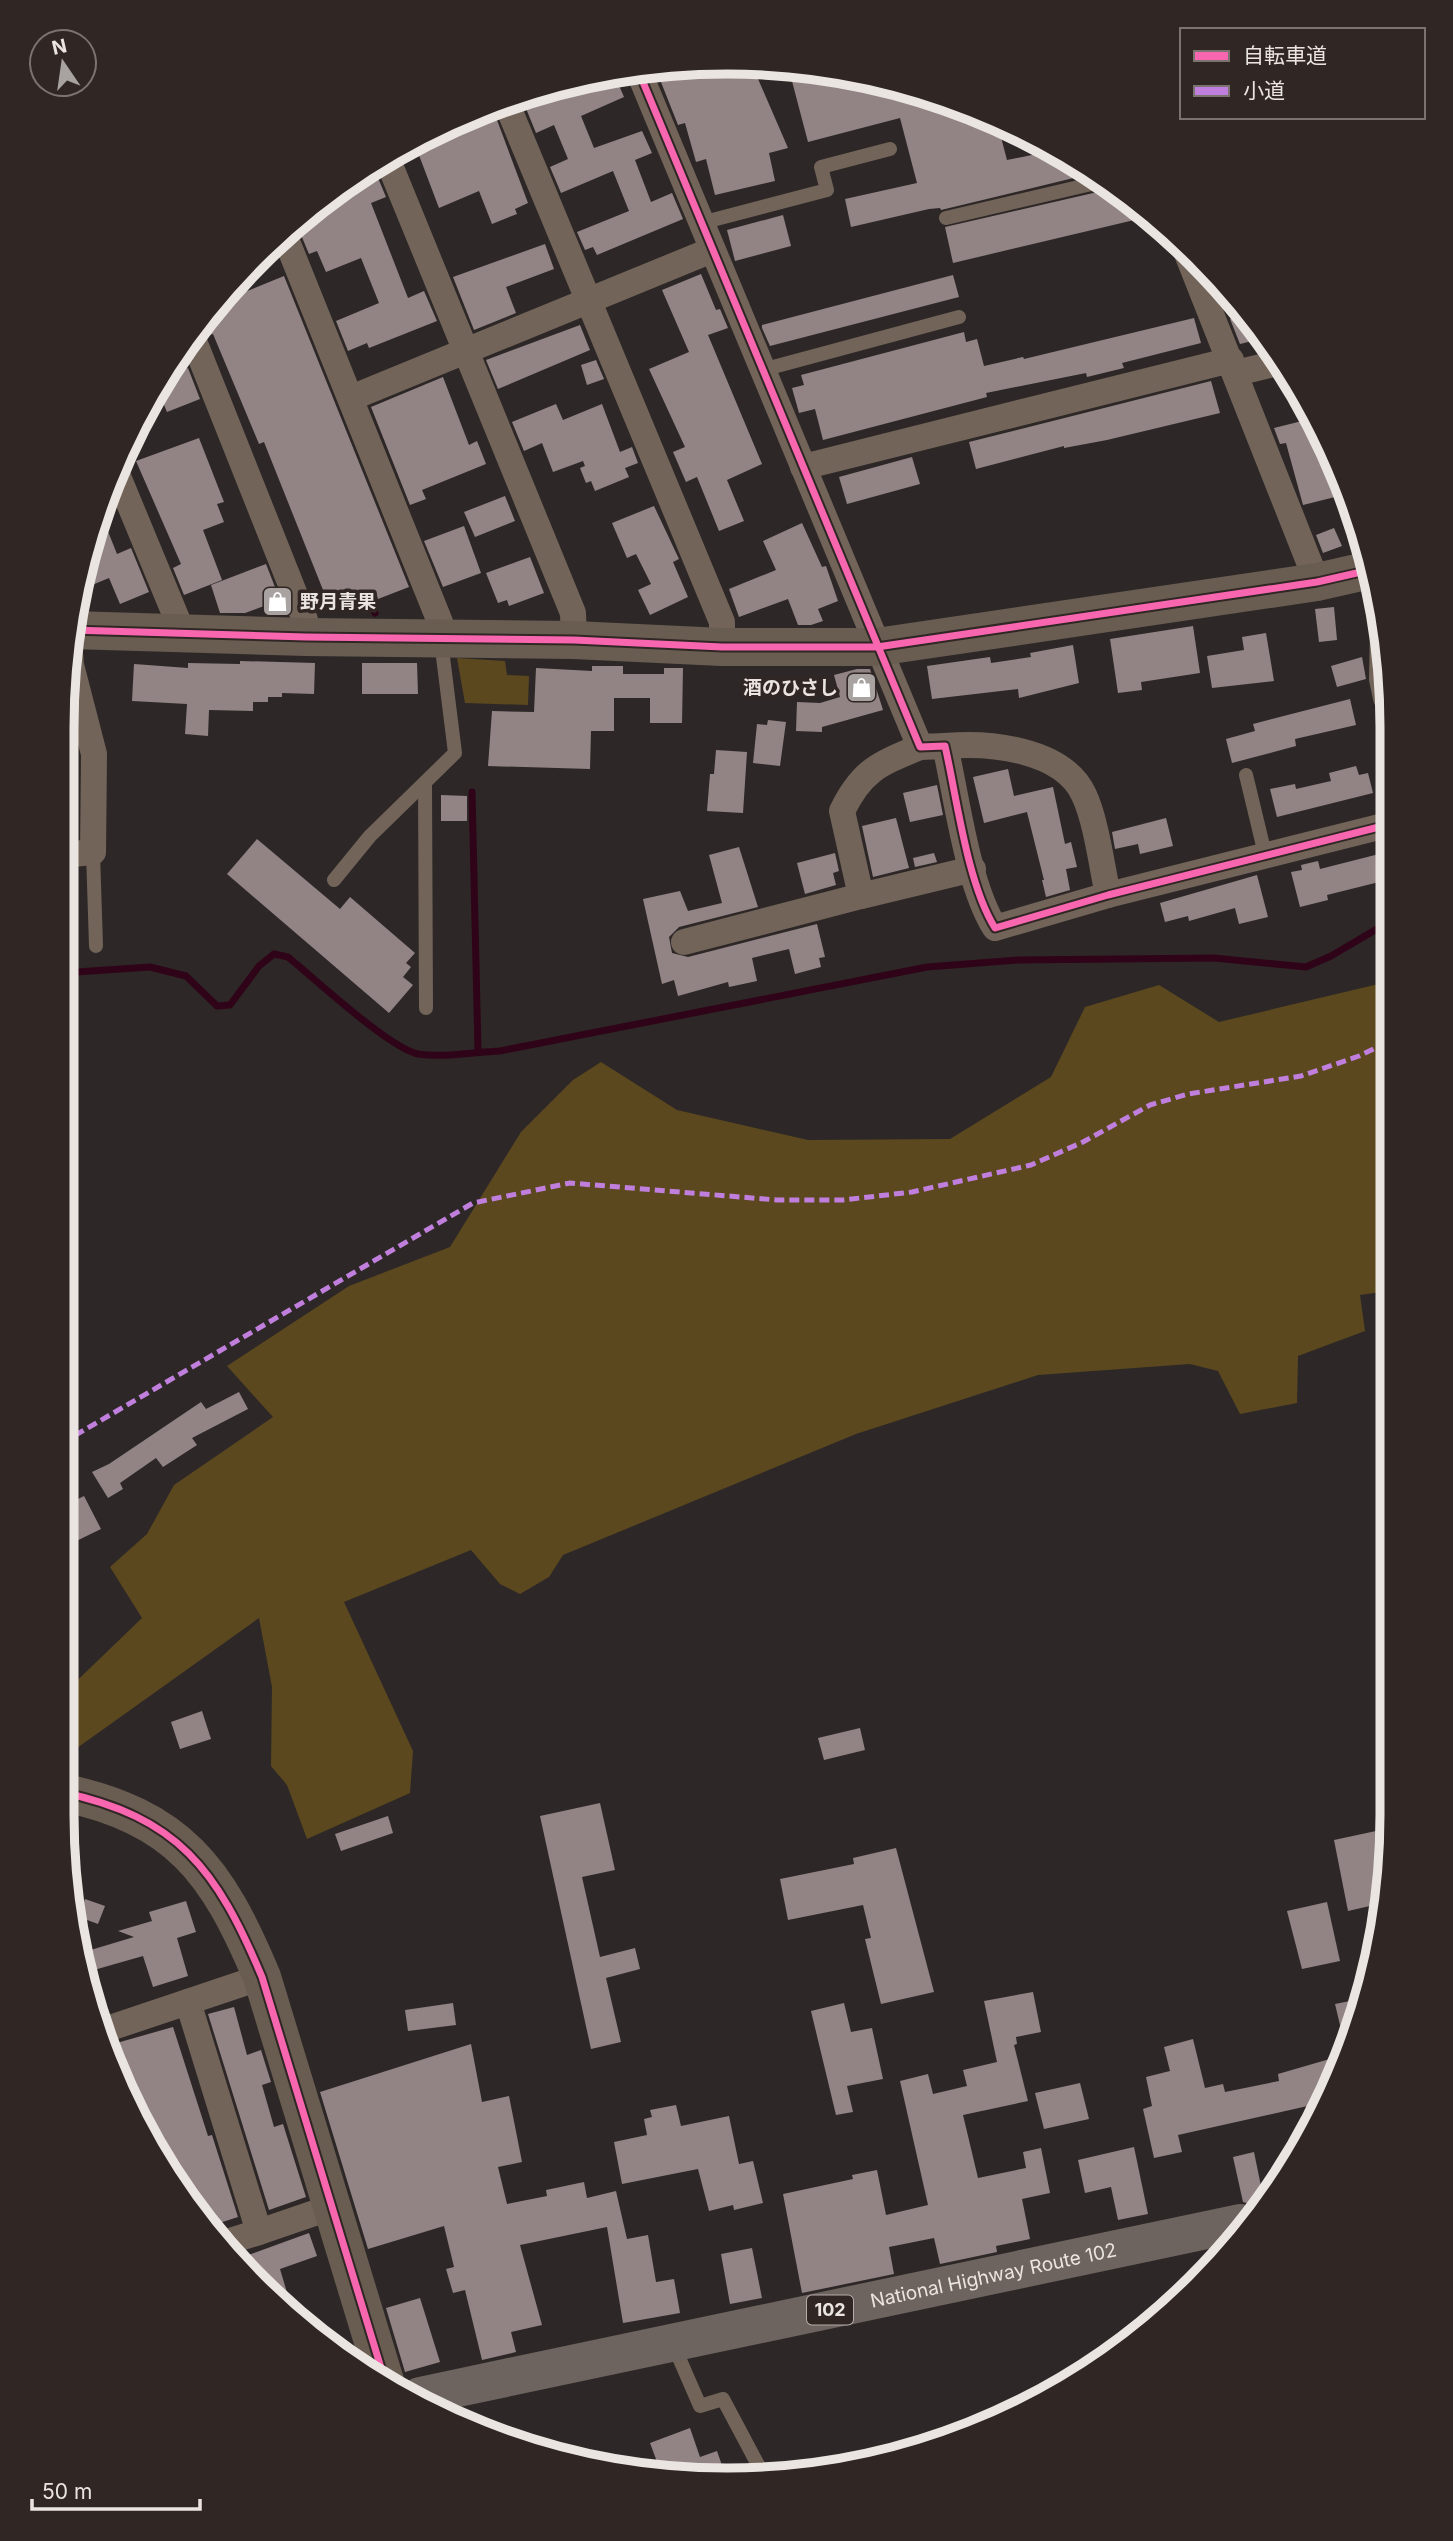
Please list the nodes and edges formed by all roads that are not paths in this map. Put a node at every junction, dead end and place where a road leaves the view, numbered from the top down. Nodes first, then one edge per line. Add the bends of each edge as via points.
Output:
1 (642, 79) edge
2 (510, 111) edge
3 (890, 149) dead end
4 (391, 167) edge
5 (1090, 184) edge
6 (946, 218) dead end
7 (701, 223) junction
8 (288, 244) edge
9 (712, 250) junction
10 (1195, 272) edge
11 (589, 302) junction
12 (959, 317) dead end
13 (196, 346) edge
14 (465, 351) junction
15 (1268, 363) edge
16 (1233, 366) junction
17 (762, 370) junction
18 (351, 398) junction
19 (803, 467) junction
20 (121, 483) edge
21 (1361, 572) edge
22 (1317, 582) junction
23 (81, 630) edge
24 (178, 634) junction
25 (440, 636) junction
26 (306, 637) junction
27 (574, 640) junction
28 (723, 647) junction
29 (877, 647) junction
30 (75, 681) edge
31 (932, 747) junction
32 (1246, 775) dead end
33 (425, 783) junction
34 (1380, 827) edge
35 (93, 852) junction
36 (74, 854) edge
37 (1265, 854) junction
38 (973, 869) junction
39 (334, 880) dead end
40 (1108, 895) junction
41 (861, 896) junction
42 (684, 943) dead end
43 (96, 946) dead end
44 (426, 1008) dead end
45 (74, 1795) edge
46 (262, 1977) junction
47 (188, 2002) junction
48 (110, 2028) edge
49 (332, 2207) junction
50 (1235, 2224) edge
51 (259, 2232) junction
52 (233, 2241) edge
53 (672, 2343) junction
54 (382, 2369) edge
55 (427, 2394) edge
56 (759, 2466) edge

1 - 7 street
2 - 11 street
3 - 7 lane via 821,167 827,190
4 - 14 street
5 - 6 lane
7 - 9 street
8 - 18 street
9 - 11 street
9 - 17 street
10 - 16 street
11 - 14 street
11 - 28 street via 722,622
12 - 17 lane
13 - 26 street via 304,620
14 - 18 street
14 - 27 street via 573,613
15 - 16 street
16 - 19 street
16 - 22 street
17 - 19 street
18 - 25 street via 440,622
19 - 29 street
20 - 24 street via 177,619
21 - 22 street
22 - 29 street
23 - 24 street
24 - 26 street
25 - 26 street
25 - 27 street
25 - 33 lane via 456,753
27 - 28 street
28 - 29 street
29 - 31 street
30 - 35 street via 94,754
31 - 38 street
31 - 40 street via 981,743 1019,749 1075,780 1085,797
31 - 41 street via 879,763 860,779 842,811
32 - 37 lane
33 - 39 lane via 370,836
33 - 44 lane
34 - 37 street
35 - 36 street
35 - 43 lane
37 - 40 street
38 - 40 street via 995,928
38 - 41 street
41 - 42 street
45 - 46 street via 148,1820 187,1851 219,1888
46 - 47 street
46 - 49 street
47 - 48 street
47 - 51 street
49 - 51 street
49 - 54 street
50 - 53 highway, National Highway Route 102 / 102
51 - 52 street
53 - 55 highway, National Highway Route 102 / 102
53 - 56 lane via 700,2406 723,2399

